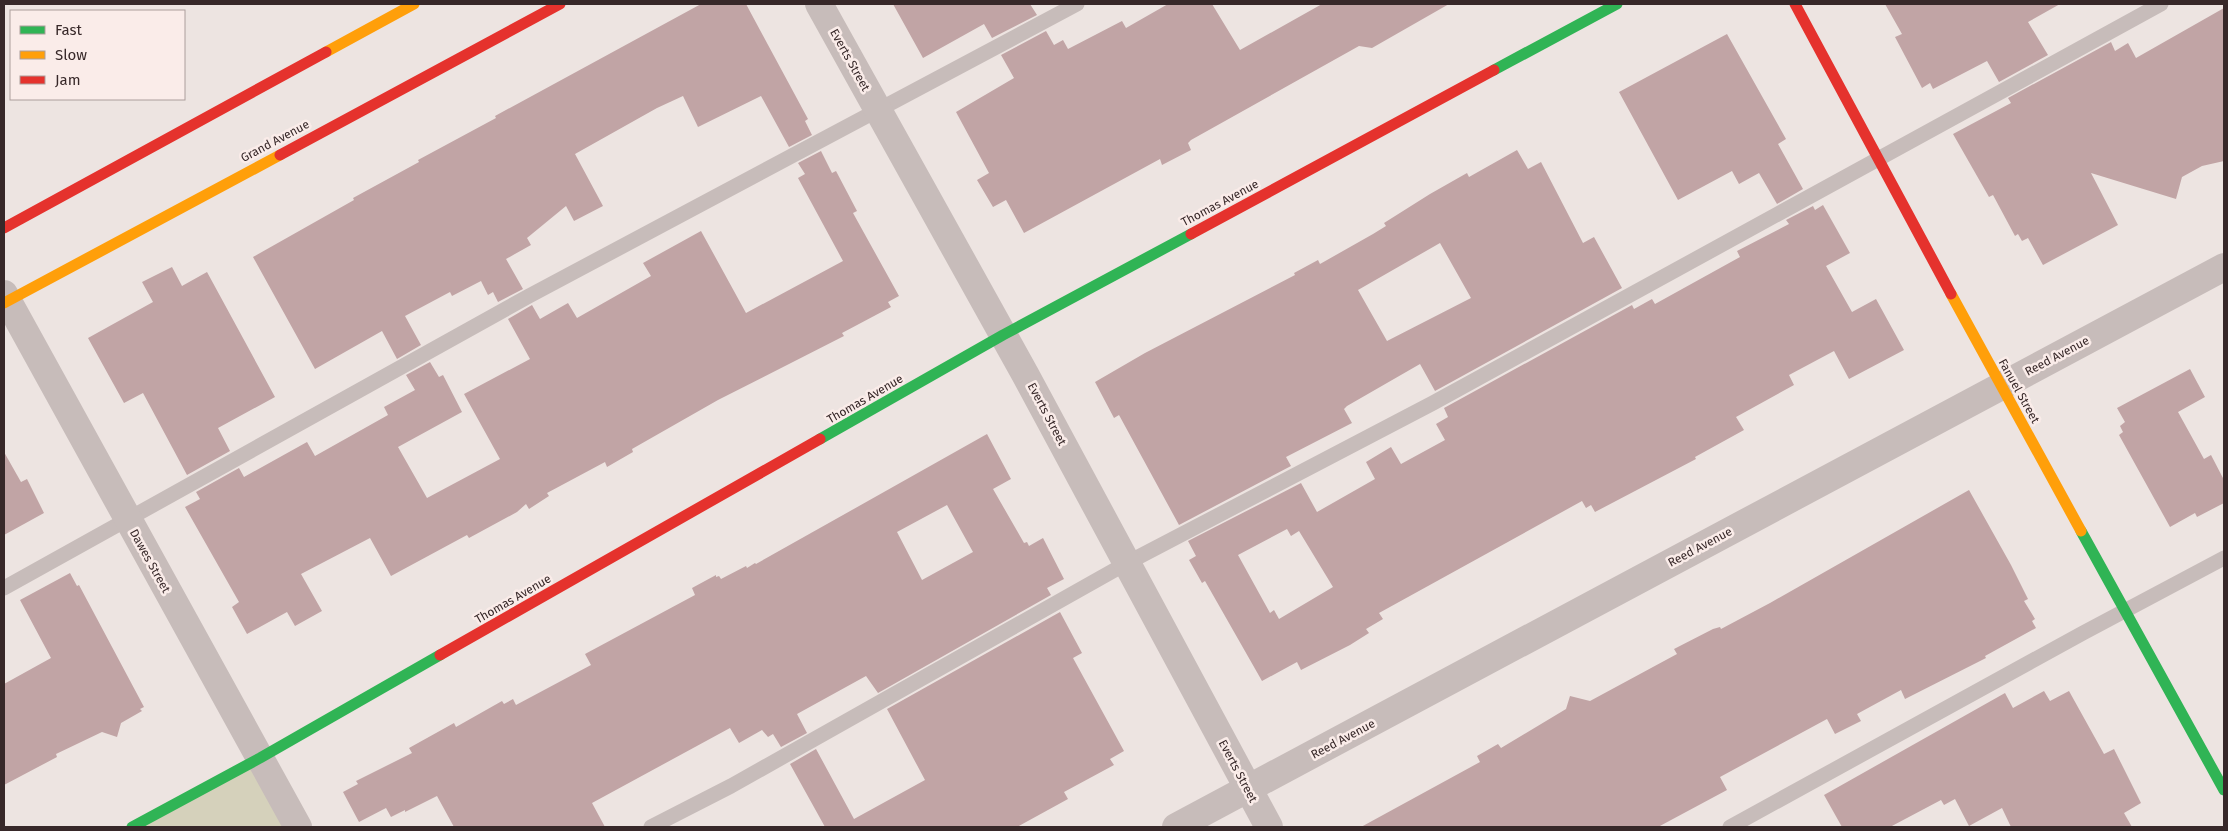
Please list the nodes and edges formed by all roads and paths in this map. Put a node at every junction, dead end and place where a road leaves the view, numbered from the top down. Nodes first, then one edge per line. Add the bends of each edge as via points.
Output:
1 (414, 4) edge
2 (560, 4) edge
3 (819, 4) edge
4 (1078, 4) edge
5 (1617, 4) edge
6 (1795, 4) edge
7 (2161, 4) edge
8 (878, 110) junction
9 (1878, 159) junction
10 (4, 228) edge
11 (2224, 268) edge
12 (5, 299) edge
13 (1003, 335) junction
14 (2000, 386) junction
15 (127, 519) junction
16 (2224, 558) edge
17 (1127, 563) junction
18 (4, 588) edge
19 (2126, 610) junction
20 (260, 758) junction
21 (1247, 788) junction
22 (2224, 790) edge
23 (132, 827) edge
24 (298, 827) edge
25 (651, 827) edge
26 (1176, 827) edge
27 (1269, 827) edge
28 (1730, 827) edge

1 - 10 street
2 - 12 street, Grand Avenue
3 - 8 street, Everts Street
4 - 8 lane
5 - 13 street, Thomas Avenue
6 - 9 street, Fanuel Street
7 - 9 lane
8 - 13 street, Everts Street
8 - 15 lane via 529,296
9 - 14 street, Fanuel Street
9 - 17 lane via 1433,403
11 - 14 street, Reed Avenue
12 - 15 street, Dawes Street
13 - 17 street, Everts Street
13 - 20 street, Thomas Avenue
14 - 19 street, Fanuel Street
14 - 21 street, Reed Avenue
15 - 18 lane
15 - 20 street, Dawes Street
16 - 19 lane
17 - 21 street, Everts Street
17 - 25 lane
19 - 22 street, Fanuel Street
19 - 28 lane
20 - 23 street, Thomas Avenue
20 - 24 street, Dawes Street
21 - 26 street, Reed Avenue
21 - 27 street, Everts Street

